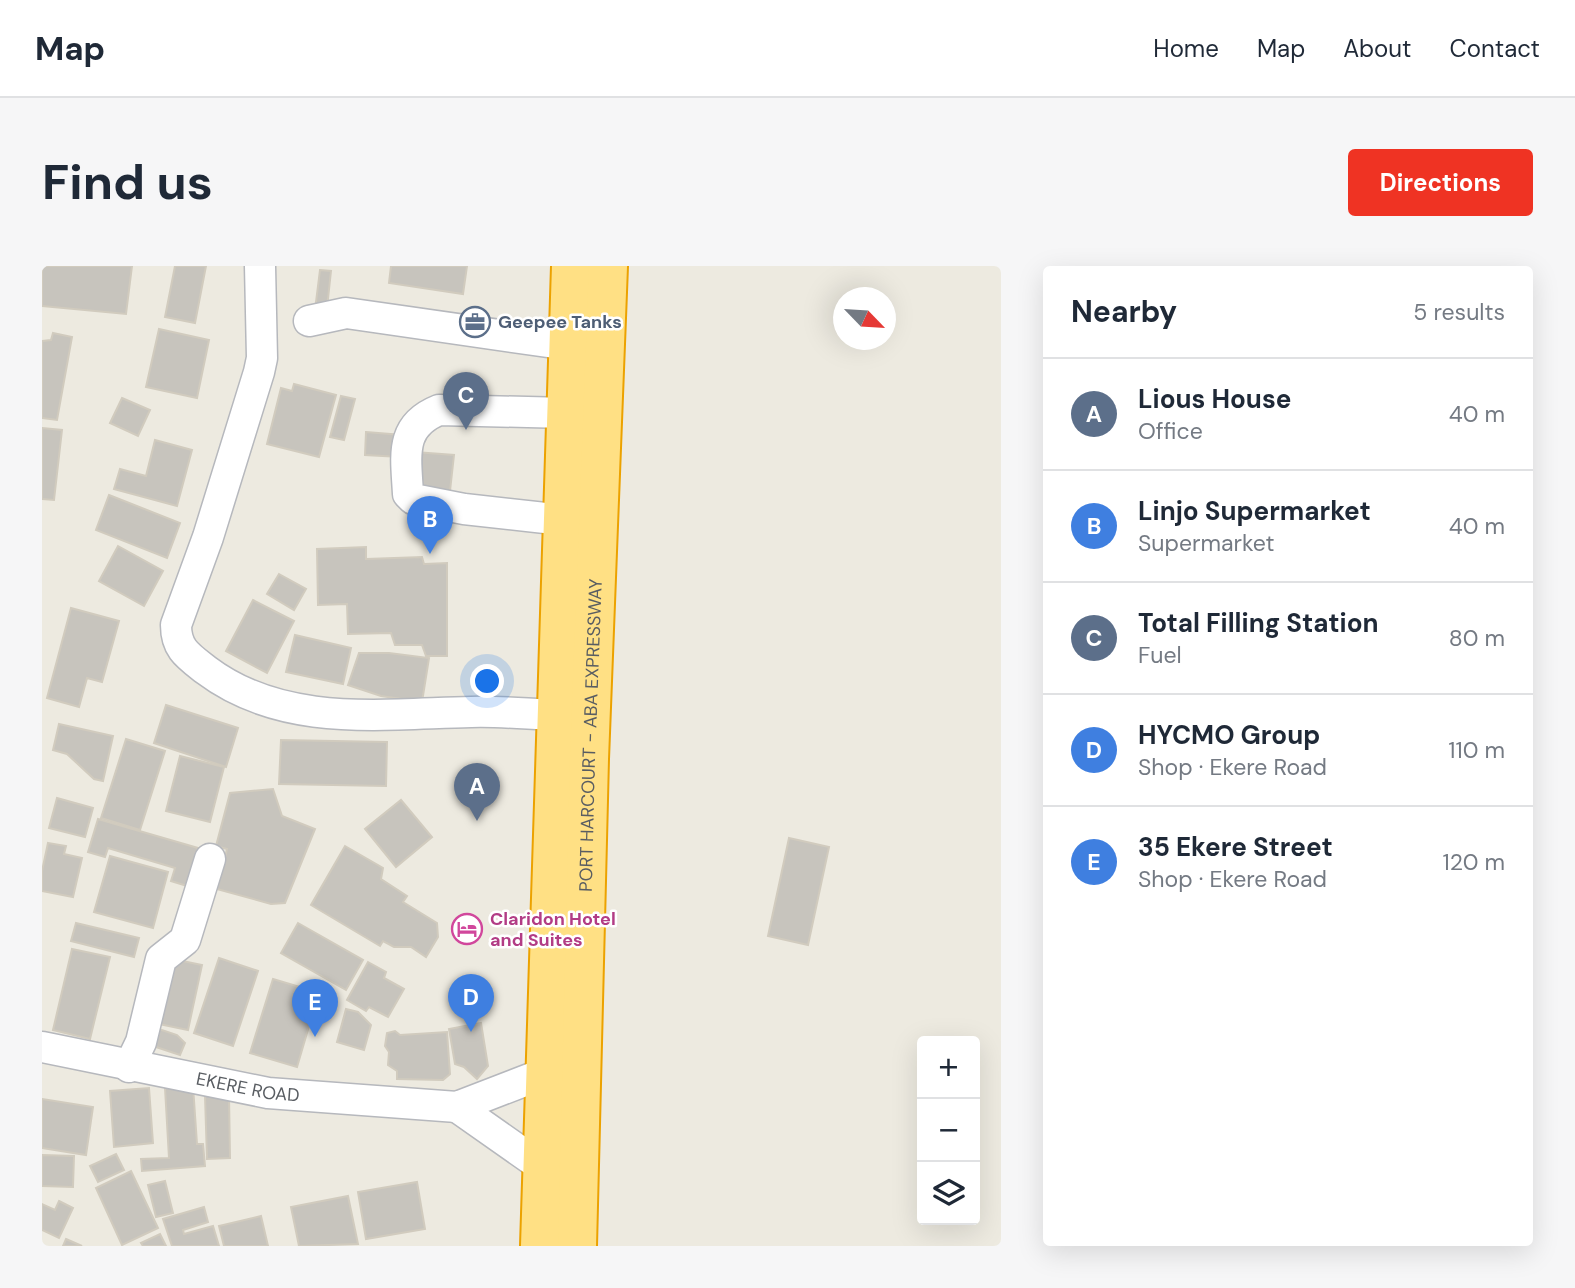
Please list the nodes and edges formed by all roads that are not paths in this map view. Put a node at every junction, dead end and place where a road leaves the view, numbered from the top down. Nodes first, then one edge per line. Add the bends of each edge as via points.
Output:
1 (260, 266) edge
2 (571, 266) edge
3 (608, 266) edge
4 (309, 321) dead end
5 (569, 345) junction
6 (567, 413) junction
7 (563, 520) junction
8 (557, 715) junction
9 (209, 859) dead end
10 (42, 1047) edge
11 (129, 1067) junction
12 (545, 1073) junction
13 (457, 1107) junction
14 (541, 1166) junction
15 (540, 1246) edge
16 (577, 1246) edge

1 - 8 street via 262,358 176,625 182,652 245,694 288,709
2 - 5 highway, PORT HARCOURT - ABA EXPRESSWAY
3 - 16 highway, PORT HARCOURT - ABA EXPRESSWAY
4 - 5 street via 346,313
5 - 6 highway, PORT HARCOURT - ABA EXPRESSWAY
6 - 7 highway, PORT HARCOURT - ABA EXPRESSWAY
6 - 7 street via 439,410 421,417 408,438 407,450 408,494 413,499
7 - 8 highway, PORT HARCOURT - ABA EXPRESSWAY
8 - 12 highway, PORT HARCOURT - ABA EXPRESSWAY
9 - 11 street via 185,940 161,959 141,1042
10 - 11 street, EKERE ROAD
11 - 13 street, EKERE ROAD via 268,1093
12 - 13 street, EKERE ROAD
12 - 14 highway, PORT HARCOURT - ABA EXPRESSWAY
13 - 14 street
14 - 15 highway, PORT HARCOURT - ABA EXPRESSWAY

